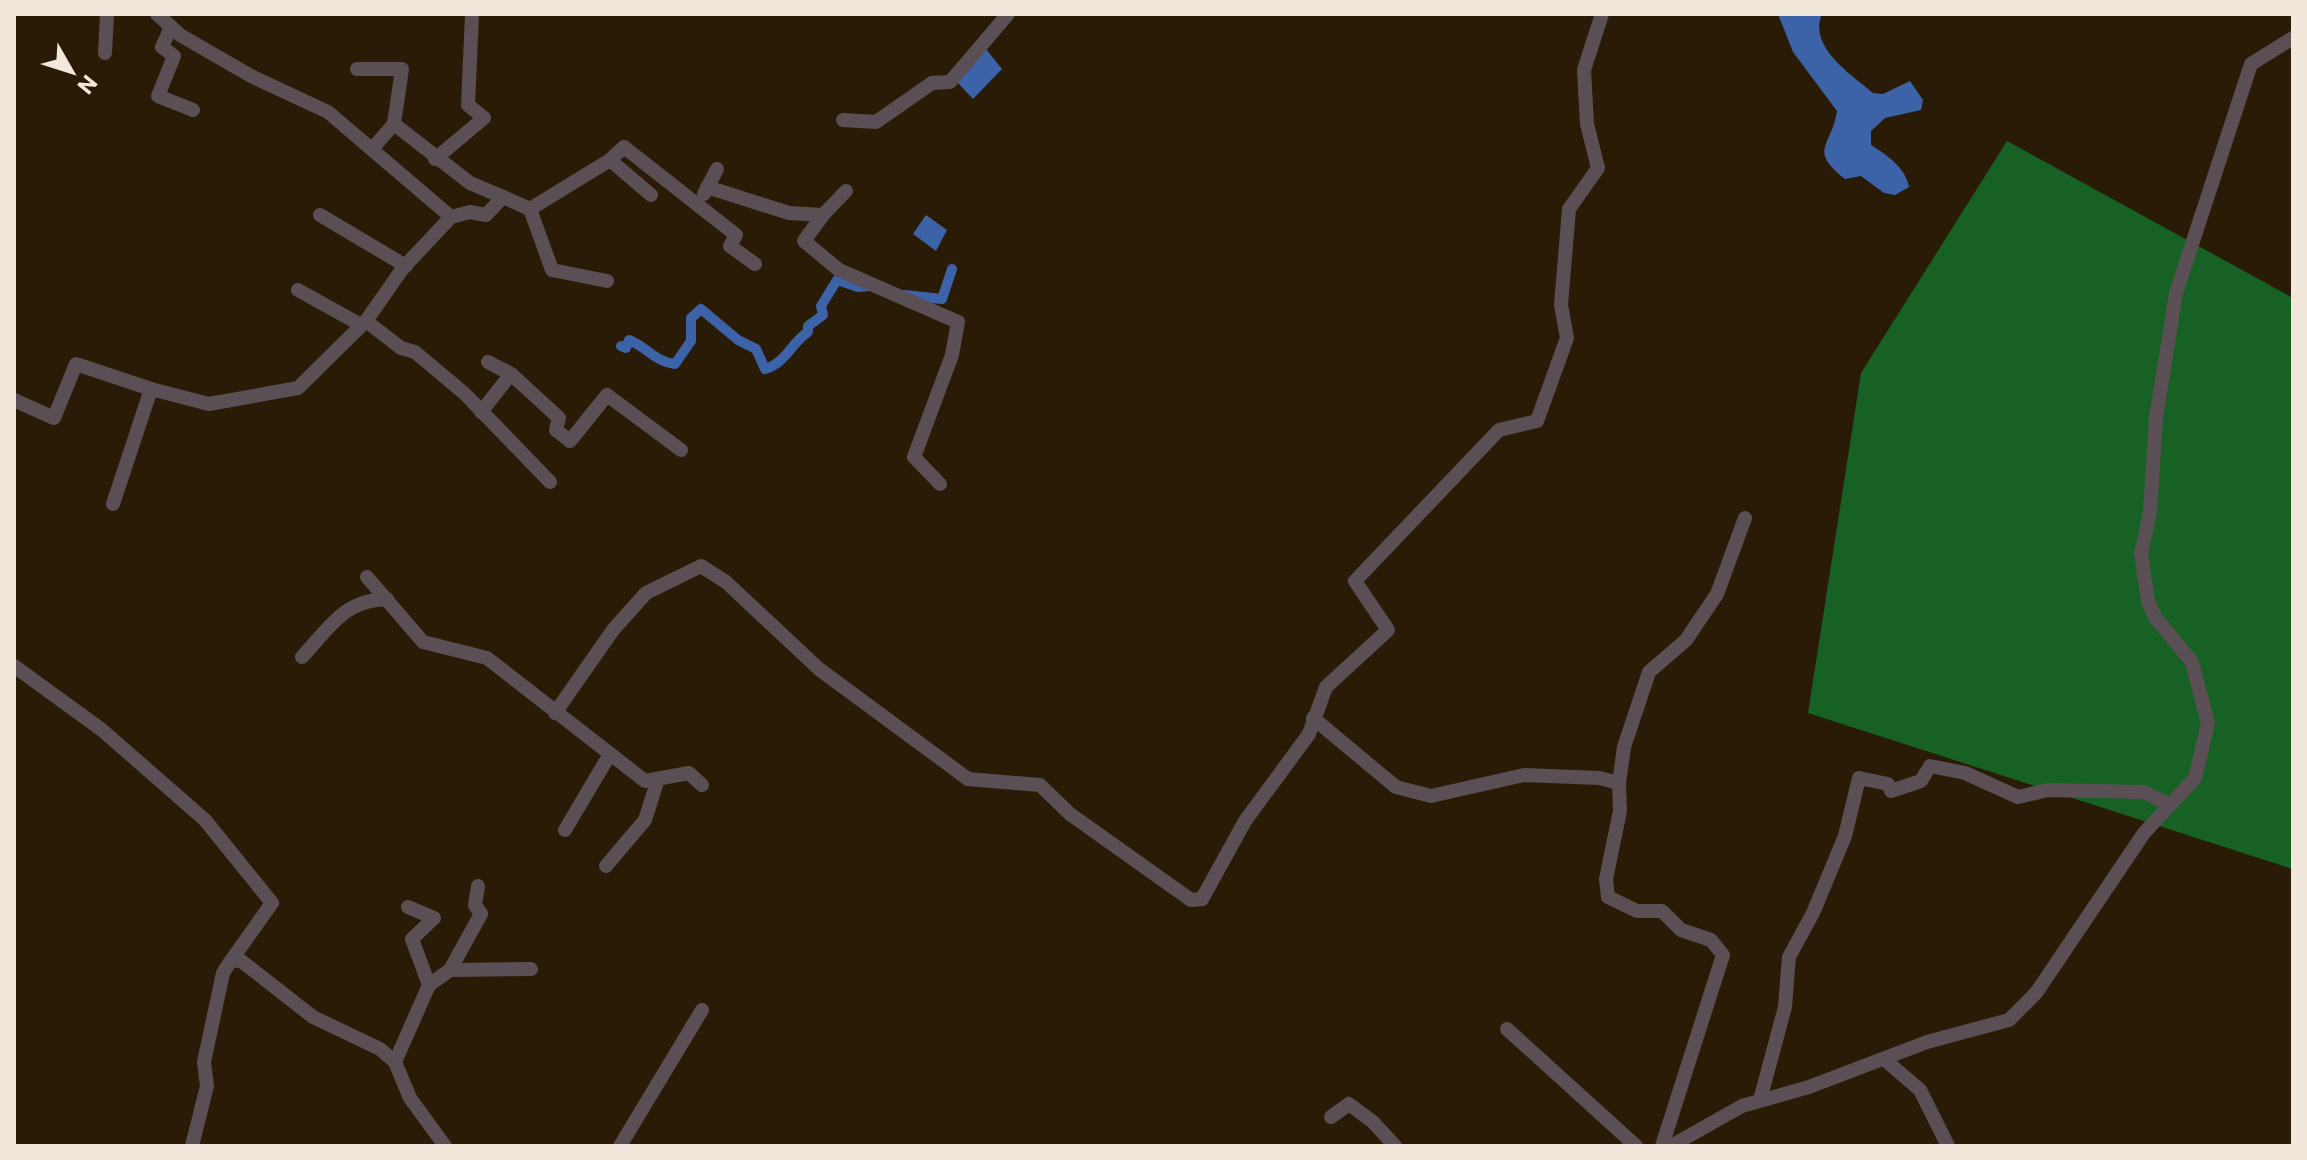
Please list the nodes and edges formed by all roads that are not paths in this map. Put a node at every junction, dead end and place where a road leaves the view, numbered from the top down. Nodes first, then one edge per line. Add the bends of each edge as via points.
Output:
1 (107, 14) edge
2 (157, 14) edge
3 (472, 14) edge
4 (1008, 14) edge
5 (1602, 14) edge
6 (171, 27) junction
7 (2293, 38) edge
8 (105, 53) dead end
9 (357, 69) dead end
10 (193, 110) dead end
11 (843, 120) dead end
12 (394, 124) junction
13 (372, 149) junction
14 (435, 159) junction
15 (610, 160) junction
16 (717, 169) dead end
17 (707, 187) junction
18 (846, 191) dead end
19 (651, 195) dead end
20 (503, 197) junction
21 (698, 205) junction
22 (530, 209) junction
23 (320, 215) dead end
24 (823, 215) junction
25 (451, 217) junction
26 (755, 264) dead end
27 (406, 266) junction
28 (607, 281) dead end
29 (298, 290) dead end
30 (364, 323) junction
31 (488, 362) dead end
32 (511, 374) junction
33 (151, 389) junction
34 (14, 400) edge
35 (481, 412) junction
36 (681, 450) dead end
37 (550, 482) dead end
38 (940, 484) dead end
39 (113, 504) dead end
40 (1745, 518) dead end
41 (367, 577) dead end
42 (387, 599) junction
43 (302, 657) dead end
44 (14, 666) edge
45 (555, 713) junction
46 (1313, 718) junction
47 (610, 754) junction
48 (658, 779) junction
49 (1619, 783) junction
50 (702, 785) dead end
51 (2170, 805) junction
52 (565, 830) dead end
53 (606, 866) dead end
54 (478, 886) dead end
55 (408, 907) dead end
56 (230, 962) junction
57 (531, 969) dead end
58 (450, 970) junction
59 (429, 985) junction
60 (702, 1010) dead end
61 (1507, 1029) dead end
62 (1884, 1059) junction
63 (395, 1062) junction
64 (1760, 1100) junction
65 (1331, 1117) dead end
66 (192, 1146) edge
67 (445, 1146) edge
68 (620, 1146) edge
69 (1395, 1146) edge
70 (1636, 1146) edge
71 (1662, 1146) edge
72 (1671, 1146) edge
73 (1948, 1146) edge

1 - 8 street
2 - 6 street
3 - 14 street via 468,105 484,118
4 - 11 street via 950,82 932,83 876,122
5 - 46 street via 1584,70 1587,124 1598,168 1569,209 1561,305 1567,338 1537,421 1499,430 1355,581 1388,630 1326,687
6 - 10 street via 162,47 174,56 158,96
6 - 13 street via 251,76 328,112
7 - 51 street via 2251,64 2176,293 2141,554 2148,601 2192,662 2208,723 2195,778
9 - 12 street via 402,69
12 - 13 street
12 - 14 street
13 - 25 street
14 - 20 street
15 - 19 street
15 - 21 street via 624,147
15 - 22 street
16 - 17 street
17 - 21 street
17 - 24 street via 789,213
18 - 24 street
20 - 22 street
20 - 25 street via 486,215
21 - 26 street via 736,235 730,246
22 - 28 street via 552,270
23 - 27 street
24 - 38 street via 804,241 839,270 958,322 952,355 914,457
25 - 27 street
27 - 30 street
29 - 30 street
30 - 33 street via 298,388 209,404
30 - 35 street via 415,352
31 - 32 street
32 - 35 street
32 - 36 street via 559,418 556,430 570,441 607,395
33 - 34 street via 76,364 54,418
33 - 39 street
35 - 37 street
40 - 49 street via 1717,594 1686,640 1649,672 1624,747
41 - 42 street
42 - 43 street via 363,600
42 - 45 street via 423,642 487,658
44 - 56 street via 102,730 205,820 272,903
45 - 46 street via 646,593 701,566 726,582 819,669 968,779 1040,785 1070,814 1191,900 1202,899 1245,821 1309,734
45 - 47 street
46 - 49 street via 1396,787 1431,796 1524,775
47 - 48 street via 645,781
47 - 52 street
48 - 50 street via 689,773
48 - 53 street via 645,820
49 - 71 street via 1608,897 1637,911 1662,911 1681,930 1711,940 1723,955
51 - 62 street via 2144,833 2036,993 2009,1020
51 - 64 street via 2144,792 2048,790 2018,797 1965,773 1930,766 1921,781 1891,791 1888,784 1859,778 1845,836 1789,957 1785,1007
54 - 58 street via 475,905 481,914
55 - 59 street via 434,918 412,939
56 - 63 street via 240,960 313,1017 380,1049
56 - 66 street via 223,973 204,1062 207,1086
57 - 58 street
58 - 59 street
59 - 63 street
60 - 68 street
61 - 70 street
62 - 64 street
62 - 73 street via 1920,1090
63 - 67 street via 410,1098
64 - 72 street
65 - 69 street via 1349,1104

